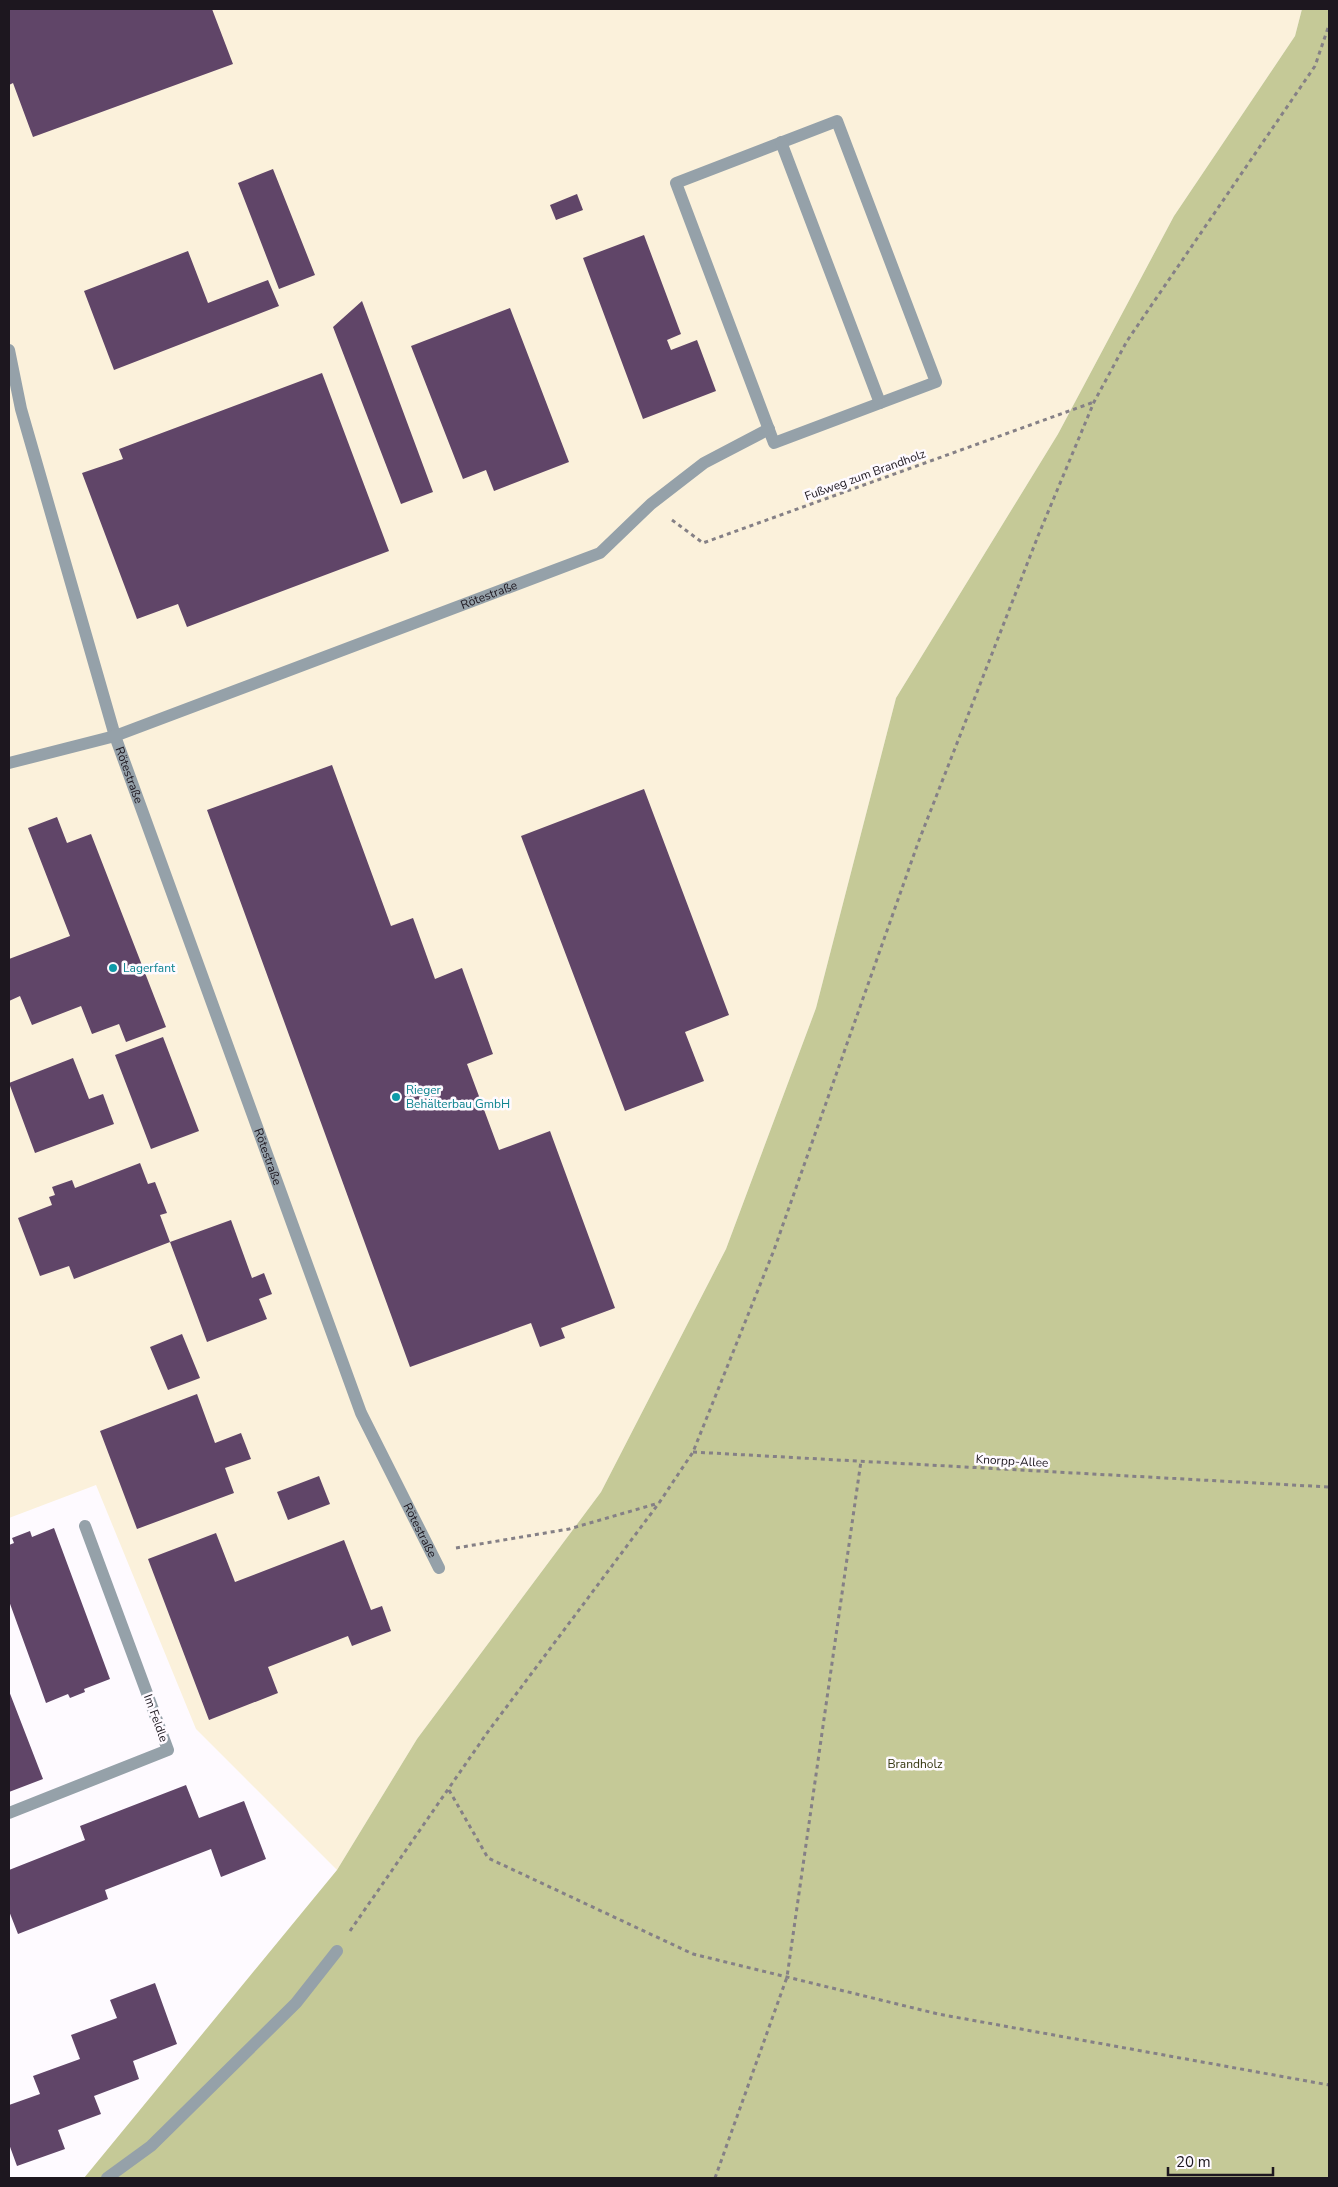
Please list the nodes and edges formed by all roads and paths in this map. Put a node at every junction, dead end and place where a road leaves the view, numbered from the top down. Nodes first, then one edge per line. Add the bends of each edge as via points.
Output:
1 (1329, 25) edge
2 (781, 142) junction
3 (9, 350) edge
4 (1094, 402) junction
5 (880, 403) junction
6 (769, 429) junction
7 (651, 504) junction
8 (115, 736) junction
9 (9, 763) edge
10 (693, 1452) junction
11 (861, 1462) junction
12 (1329, 1487) edge
13 (659, 1503) junction
14 (85, 1526) dead end
15 (430, 1552) junction
16 (439, 1568) dead end
17 (449, 1790) junction
18 (9, 1813) edge
19 (337, 1951) joint
20 (787, 1977) junction
21 (1329, 2084) edge
22 (107, 2178) edge
23 (715, 2178) edge

1 - 4 path via 1315,66 1127,341
2 - 5 street
2 - 5 street via 837,121 936,382
2 - 6 street via 676,183
3 - 8 street, Rötestraße via 22,409
4 - 7 path, Fußweg zum Brandholz via 702,542
4 - 10 path via 918,843 774,1250
5 - 6 street via 774,443
6 - 7 street, Rötestraße via 704,463
7 - 8 street, Rötestraße via 600,553
8 - 9 street, Rötestraße
8 - 15 street, Rötestraße via 361,1413
10 - 11 path, Knorpp-Allee
10 - 13 path
11 - 12 path, Knorpp-Allee
11 - 20 path
13 - 15 path via 569,1530
13 - 17 path via 487,1733
14 - 18 street, Im Feldle via 168,1750
15 - 16 street, Rötestraße
17 - 19 path
17 - 20 path via 488,1858 693,1954
19 - 22 street via 296,2003 151,2146
20 - 21 path via 938,2014
20 - 23 path

